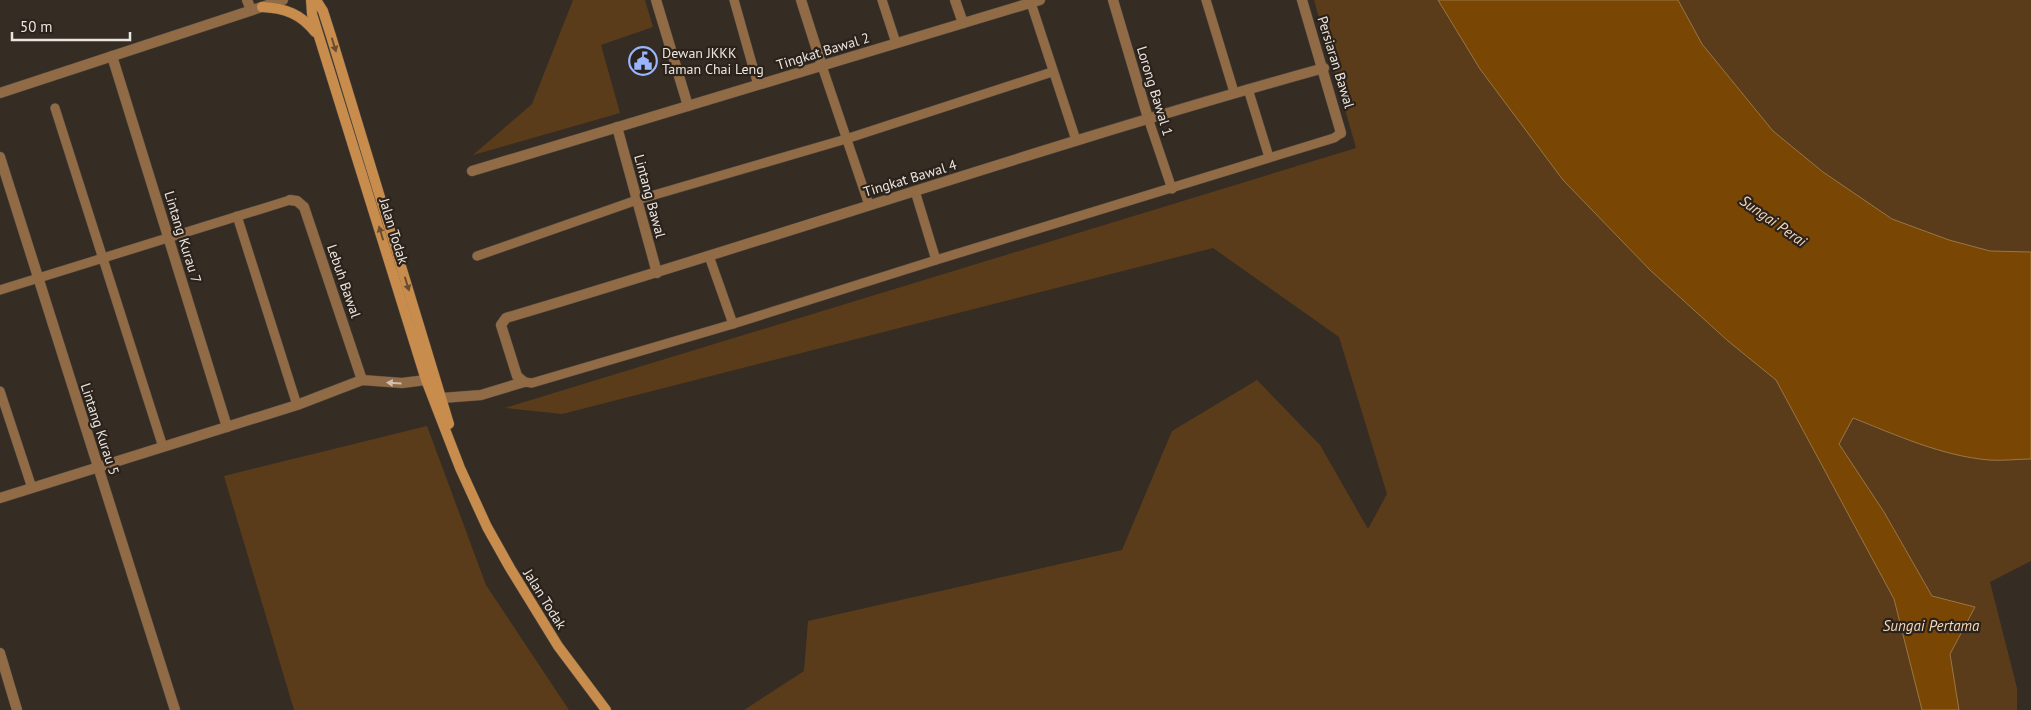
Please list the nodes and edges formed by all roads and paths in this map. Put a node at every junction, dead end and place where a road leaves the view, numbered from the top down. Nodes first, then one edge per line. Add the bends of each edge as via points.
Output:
1 (247, 0) edge
2 (283, 0) edge
3 (311, 0) edge
4 (316, 0) edge
5 (656, 0) edge
6 (734, 0) edge
7 (801, 0) edge
8 (882, 0) edge
9 (955, 0) edge
10 (1113, 0) edge
11 (1206, 0) edge
12 (1302, 0) edge
13 (1033, 1) edge
14 (265, 3) edge
15 (251, 10) junction
16 (963, 23) junction
17 (320, 39) junction
18 (896, 43) junction
19 (112, 56) junction
20 (822, 66) junction
21 (1324, 68) junction
22 (1052, 72) junction
23 (758, 85) junction
24 (1248, 89) junction
25 (1234, 92) junction
26 (0, 93) edge
27 (688, 106) junction
28 (55, 108) dead end
29 (1148, 118) junction
30 (617, 127) junction
31 (1342, 133) joint
32 (846, 139) junction
33 (1076, 140) junction
34 (0, 157) edge
35 (1269, 157) junction
36 (472, 171) dead end
37 (1172, 189) junction
38 (915, 191) junction
39 (290, 200) joint
40 (637, 200) junction
41 (869, 205) junction
42 (237, 216) junction
43 (169, 238) junction
44 (477, 256) dead end
45 (709, 256) junction
46 (102, 258) junction
47 (936, 260) junction
48 (657, 273) junction
49 (38, 278) junction
50 (0, 290) edge
51 (733, 324) junction
52 (362, 380) junction
53 (426, 380) junction
54 (524, 382) junction
55 (0, 391) edge
56 (442, 398) junction
57 (297, 405) junction
58 (227, 427) junction
59 (163, 447) junction
60 (98, 467) junction
61 (460, 468) junction
62 (32, 488) junction
63 (0, 498) edge
64 (0, 653) edge
65 (17, 710) edge
66 (175, 710) edge
67 (606, 710) edge

1 - 15 street
2 - 14 street
3 - 17 main road, Jalan Todak
4 -> 56 main road, Jalan Todak via 331,36
5 - 27 street
6 - 23 lane
7 - 20 street
8 - 18 lane
9 - 16 street
10 - 29 street, Lorong Bawal 1
11 - 25 lane
12 - 21 street, Persiaran Bawal
13 - 16 street, Tingkat Bawal 2
13 - 22 lane
14 - 15 street
14 - 17 main road via 299,15
15 - 19 street
16 - 18 street, Tingkat Bawal 2
53 -> 17 main road, Jalan Todak
18 - 20 street, Tingkat Bawal 2
19 - 26 street
19 - 43 street, Lintang Kurau 7
20 - 23 street, Tingkat Bawal 2
20 - 32 lane
21 - 24 street, Tingkat Bawal 4
21 - 31 street, Persiaran Bawal
22 - 32 lane
22 - 33 lane
23 - 27 street, Tingkat Bawal 2
24 - 25 street, Tingkat Bawal 4
24 - 35 lane
25 - 29 street, Tingkat Bawal 4
27 - 30 street, Tingkat Bawal 2
28 - 46 lane
29 - 33 street, Tingkat Bawal 4
29 - 37 lane, Lorong Bawal 1
30 - 36 street, Tingkat Bawal 2
30 - 40 street, Lintang Bawal
31 - 35 lane
32 - 40 lane
32 - 41 lane
33 - 38 street, Tingkat Bawal 4
34 - 49 street, Lintang Kurau 5
35 - 37 lane
37 - 47 lane
38 - 41 street, Tingkat Bawal 4
38 - 47 lane
39 - 42 lane
39 - 52 street, Lebuh Bawal via 297,201 304,208
40 - 44 lane
40 - 48 street, Lintang Bawal
41 - 45 street, Tingkat Bawal 4
42 - 43 lane
42 - 57 lane
43 - 46 lane
43 - 58 street, Lintang Kurau 7
45 - 48 street, Tingkat Bawal 4
45 - 51 lane
46 - 49 lane
46 - 59 lane
47 - 51 lane
48 - 54 street, Tingkat Bawal 4 via 506,318 501,325 518,376
49 - 50 lane
49 - 60 street, Lintang Kurau 5
51 - 54 lane via 532,383
53 -> 52 street via 402,383
52 - 57 street
53 - 61 main road, Jalan Todak
54 - 56 street via 481,395
55 - 62 lane
56 - 61 main road, Jalan Todak
57 - 58 street
58 - 59 street
59 - 60 street
60 - 62 street
60 - 66 street, Lintang Kurau 5
61 - 67 main road, Jalan Todak via 487,528 510,568 558,646
62 - 63 street
64 - 65 street

